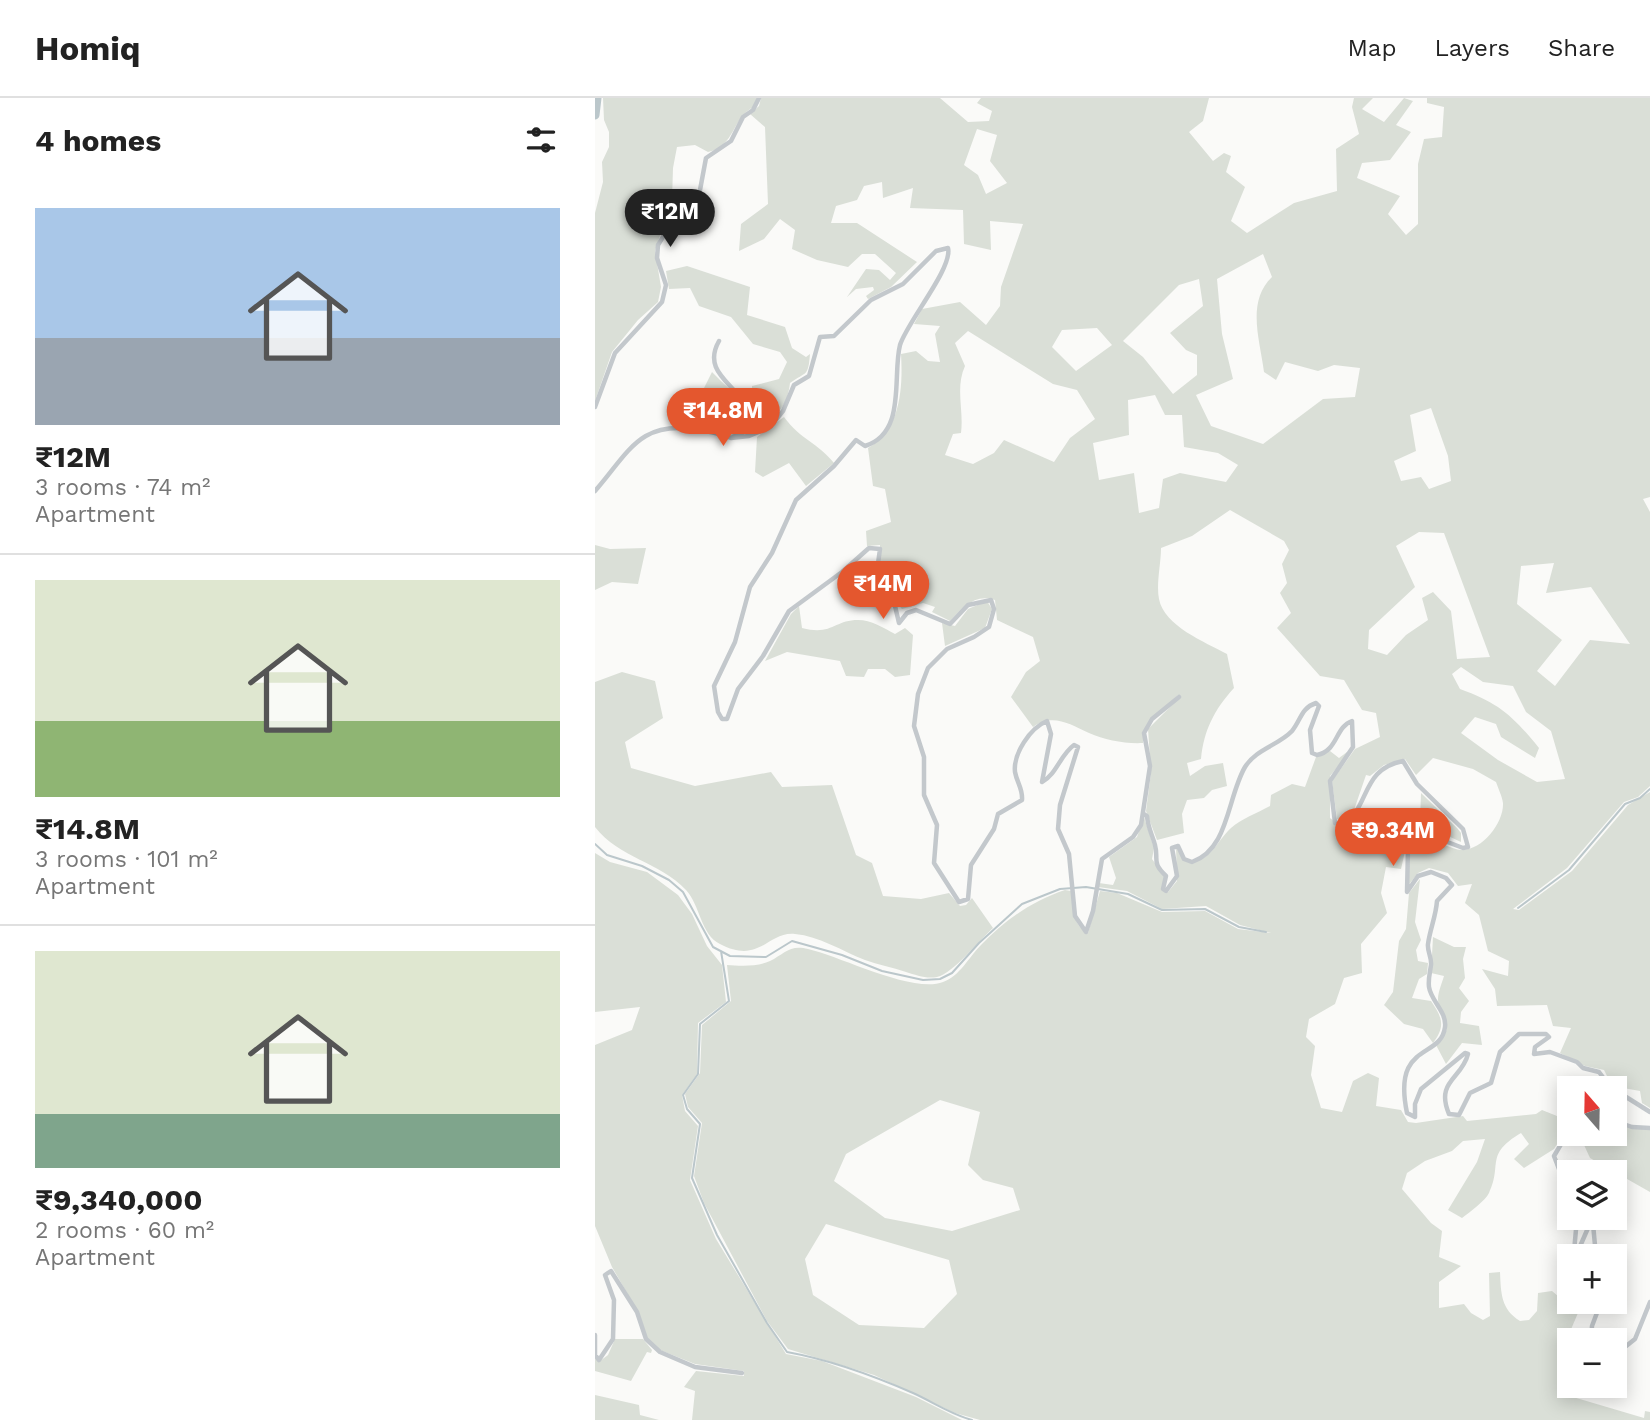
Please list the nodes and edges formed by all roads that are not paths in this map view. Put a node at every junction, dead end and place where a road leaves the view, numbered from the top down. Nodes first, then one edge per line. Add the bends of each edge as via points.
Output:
1 (759, 98) edge
2 (719, 341) dead end
3 (595, 407) edge
4 (731, 438) junction
5 (595, 491) edge
6 (1179, 697) dead end
7 (1144, 814) junction
8 (1602, 1076) edge
9 (1627, 1098) edge
10 (1650, 1112) edge
11 (1627, 1125) edge
12 (1650, 1128) edge
13 (1560, 1146) edge
14 (1557, 1164) edge
15 (1650, 1301) edge
16 (595, 1335) edge
17 (1627, 1345) edge
18 (742, 1373) dead end

1 - 3 street via 731,141 706,158 701,190 693,205 674,219 663,236 657,251 666,285 662,302 615,353
2 - 4 street via 713,351 713,366 741,395 751,416 745,431
4 - 5 street via 680,425 652,431 632,444
4 - 7 street via 771,427 794,385 809,376 820,337 834,336 871,300 903,284 936,251 948,248 939,276 901,344 895,405 886,428 871,444 856,440 804,491 750,587 735,642 714,686 718,712 727,719 738,688 795,605 863,551 878,547 876,578 898,577 895,606 899,623 916,610 950,624 968,605 986,599 994,602 989,627 947,649 928,668 913,726 924,757 924,795 937,825 934,863 954,899 968,899 971,864 998,814 1022,800 1015,768 1028,736 1044,722 1050,723 1051,734 1042,782 1069,749 1078,747 1060,805 1058,829 1069,853 1075,916 1086,932 1101,859 1133,837
6 - 7 street via 1152,719 1145,733 1150,766
7 - 8 street via 1155,845 1154,861 1166,876 1166,891 1177,876 1172,848 1178,846 1188,862 1207,855 1217,842 1245,768 1291,732 1304,710 1316,703 1319,706 1311,730 1317,755 1330,750 1342,727 1352,721 1353,747 1330,781 1335,823 1343,825 1353,818 1367,783 1403,761 1417,784 1463,829 1468,847 1419,831 1408,849 1407,892 1418,876 1431,872 1446,878 1451,886 1437,901 1428,949 1429,989 1445,1029 1439,1040 1411,1061 1403,1081 1408,1113 1415,1118 1421,1089 1465,1053 1467,1059 1445,1090 1449,1114 1459,1115 1470,1093 1491,1083 1503,1047 1519,1034 1546,1034 1549,1037 1535,1047 1534,1054 1550,1052
9 - 10 street
11 - 12 street
13 - 14 street via 1554,1156
15 - 17 street via 1635,1339
16 - 18 street via 599,1360 613,1339 614,1300 605,1275 611,1271 637,1312 646,1339 660,1352 695,1367

